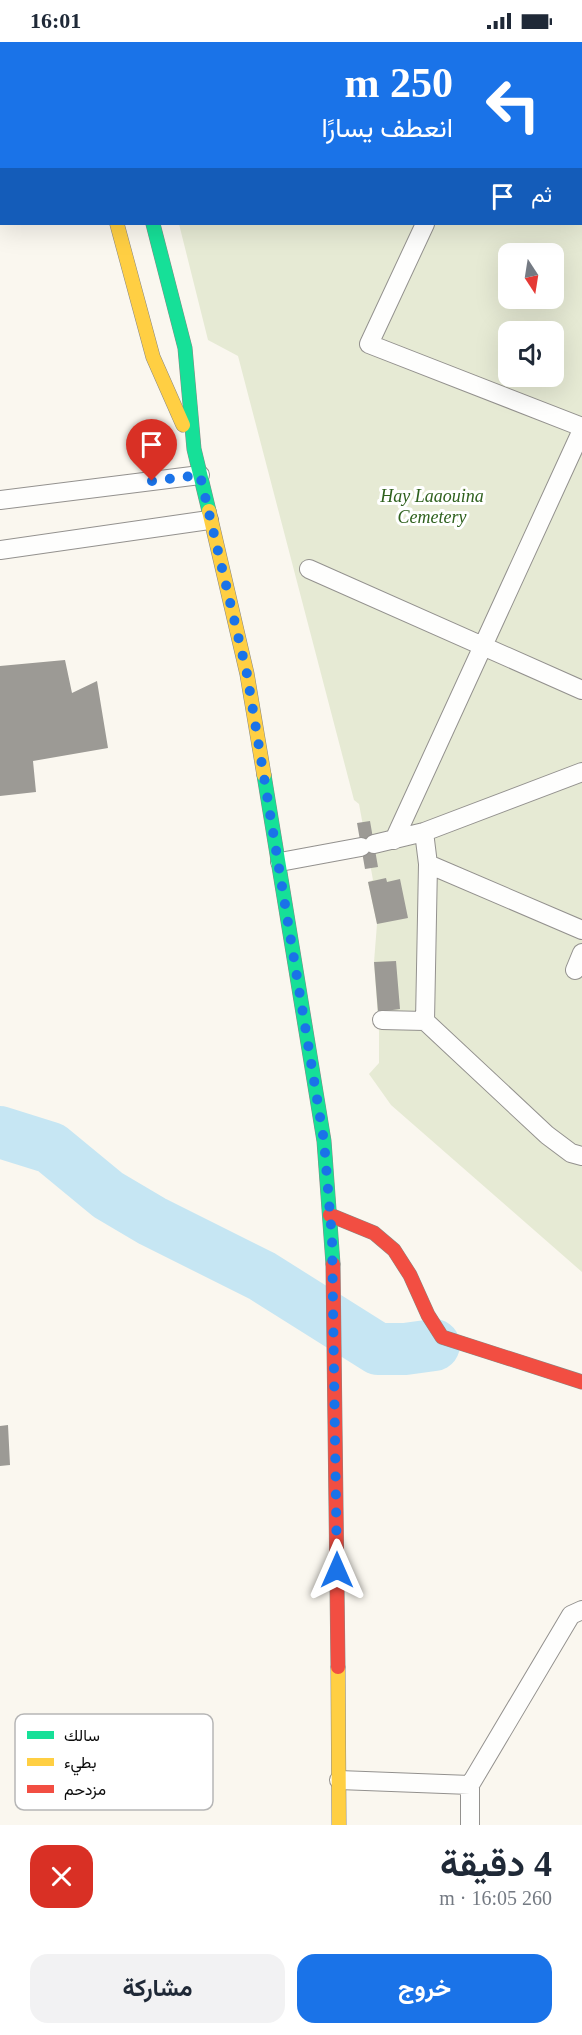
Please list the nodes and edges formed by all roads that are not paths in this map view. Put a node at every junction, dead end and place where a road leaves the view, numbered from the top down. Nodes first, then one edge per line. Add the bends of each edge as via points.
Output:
1 (117, 225) edge
2 (153, 225) edge
3 (425, 225) edge
4 (582, 428) edge
5 (194, 449) junction
6 (200, 475) junction
7 (0, 500) edge
8 (209, 520) junction
9 (0, 550) edge
10 (309, 569) dead end
11 (483, 647) junction
12 (582, 690) edge
13 (582, 772) edge
14 (424, 832) junction
15 (394, 840) junction
16 (280, 862) junction
17 (428, 864) junction
18 (582, 930) edge
19 (382, 1020) dead end
20 (425, 1021) junction
21 (582, 1156) edge
22 (330, 1215) junction
23 (582, 1382) edge
24 (582, 1610) edge
25 (339, 1780) junction
26 (470, 1785) junction
27 (339, 1825) edge
28 (470, 1825) edge

1 - 5 main road via 153,357
2 - 5 main road via 185,348
3 - 4 lane via 369,344
4 - 11 lane
5 - 6 main road
6 - 7 lane
6 - 8 main road
8 - 9 lane
8 - 16 main road via 247,674
10 - 11 lane
11 - 12 lane
11 - 15 lane
13 - 14 lane
14 - 15 lane
14 - 17 lane
15 - 16 lane
16 - 22 main road via 324,1141
17 - 18 lane
17 - 20 lane
19 - 20 lane
20 - 21 lane via 547,1135
22 - 23 main road via 364,1225 383,1238 407,1266 431,1324 442,1336
22 - 25 main road via 336,1384
24 - 26 lane via 571,1615
25 - 26 lane
25 - 27 main road
26 - 28 lane

